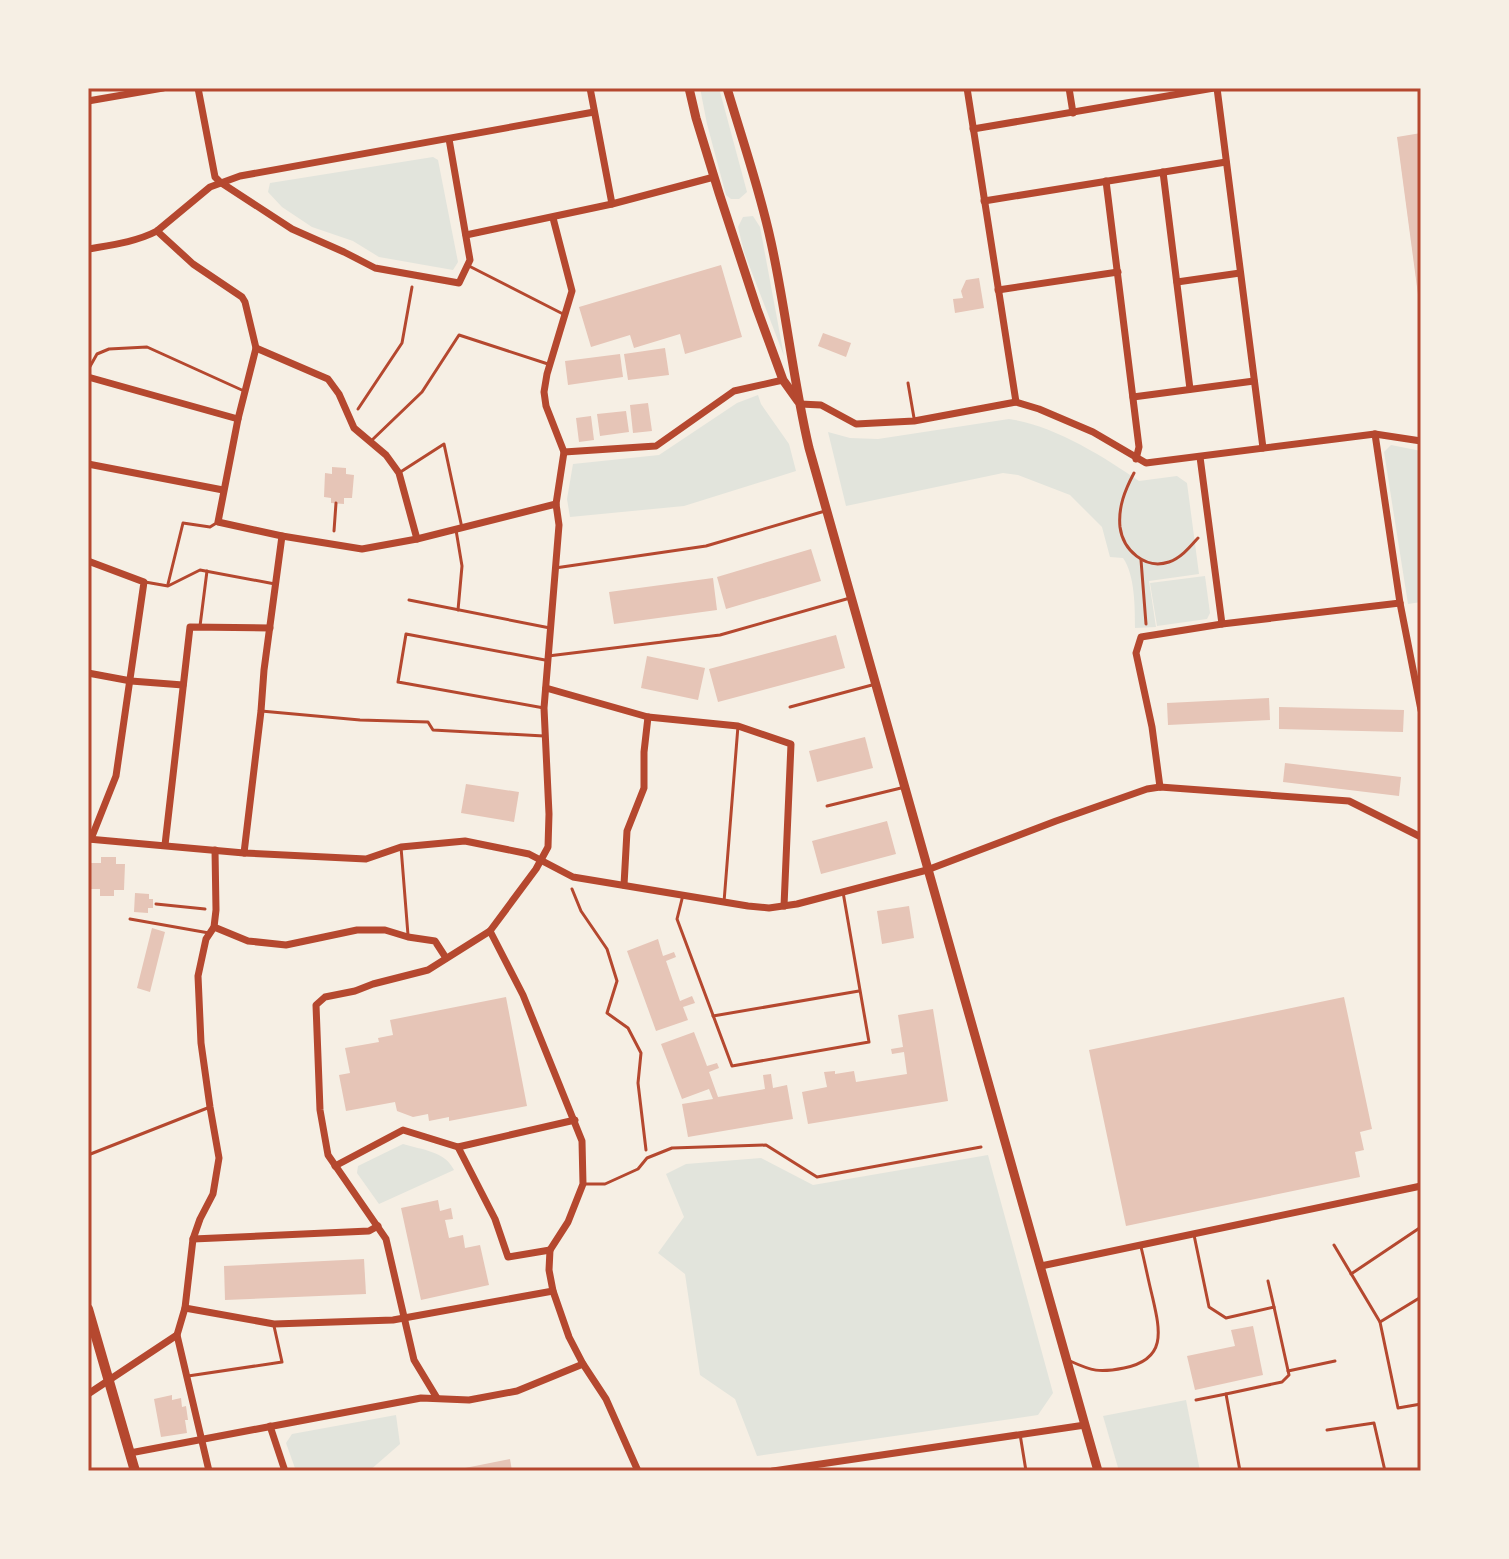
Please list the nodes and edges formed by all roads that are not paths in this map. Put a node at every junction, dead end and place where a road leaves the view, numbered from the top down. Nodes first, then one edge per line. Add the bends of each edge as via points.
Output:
1 (163, 88) edge
2 (198, 88) edge
3 (590, 88) edge
4 (689, 88) edge
5 (727, 88) edge
6 (734, 88) edge
7 (967, 88) edge
8 (1069, 88) edge
9 (1216, 88) edge
10 (121, 92) edge
11 (88, 101) edge
12 (594, 112) junction
13 (1073, 113) junction
14 (973, 129) junction
15 (449, 139) junction
16 (1226, 162) junction
17 (1163, 172) junction
18 (714, 177) junction
19 (1106, 181) junction
20 (220, 182) junction
21 (984, 201) junction
22 (612, 204) junction
23 (553, 218) junction
24 (157, 231) junction
25 (466, 235) junction
26 (88, 249) edge
27 (469, 266) junction
28 (1118, 272) junction
29 (1240, 273) junction
30 (1177, 282) junction
31 (998, 290) junction
32 (565, 315) junction
33 (256, 348) junction
34 (550, 365) junction
35 (88, 370) edge
36 (88, 377) edge
37 (783, 380) junction
38 (1254, 381) junction
39 (908, 383) dead end
40 (1190, 389) junction
41 (245, 391) junction
42 (1133, 397) junction
43 (1016, 402) junction
44 (800, 404) junction
45 (238, 419) junction
46 (914, 421) junction
47 (1375, 434) junction
48 (371, 441) junction
49 (1421, 441) edge
50 (1263, 448) junction
51 (564, 452) junction
52 (1200, 457) junction
53 (1136, 459) junction
54 (88, 464) edge
55 (399, 473) junction
56 (223, 490) junction
57 (556, 504) junction
58 (827, 510) junction
59 (218, 522) junction
60 (459, 529) junction
61 (282, 536) junction
62 (417, 539) junction
63 (88, 561) edge
64 (555, 568) junction
65 (207, 570) junction
66 (144, 582) junction
67 (275, 584) junction
68 (168, 586) junction
69 (852, 598) junction
70 (409, 600) dead end
71 (1400, 603) junction
72 (458, 610) junction
73 (1222, 624) junction
74 (200, 626) junction
75 (270, 628) junction
76 (550, 629) junction
77 (548, 659) junction
78 (1418, 670) edge
79 (88, 673) edge
80 (131, 681) junction
81 (876, 684) junction
82 (183, 685) junction
83 (546, 688) junction
84 (790, 707) dead end
85 (544, 708) junction
86 (1421, 710) edge
87 (261, 711) junction
88 (648, 717) junction
89 (738, 726) junction
90 (544, 736) junction
91 (904, 787) junction
92 (1160, 787) junction
93 (827, 806) dead end
94 (1421, 837) edge
95 (90, 839) edge
96 (165, 845) junction
97 (401, 847) junction
98 (215, 850) junction
99 (244, 853) junction
100 (543, 859) junction
101 (927, 870) junction
102 (624, 885) junction
103 (843, 892) junction
104 (683, 895) junction
105 (724, 902) junction
106 (784, 906) junction
107 (130, 919) dead end
108 (212, 930) junction
109 (490, 931) junction
110 (408, 937) junction
111 (446, 958) junction
112 (860, 990) junction
113 (713, 1016) junction
114 (210, 1107) junction
115 (575, 1120) junction
116 (458, 1147) junction
117 (981, 1147) dead end
118 (88, 1155) edge
119 (335, 1166) junction
120 (583, 1184) junction
121 (1420, 1188) edge
122 (378, 1226) junction
123 (1421, 1227) edge
124 (1194, 1235) junction
125 (193, 1239) junction
126 (1334, 1245) dead end
127 (1141, 1246) junction
128 (550, 1250) junction
129 (1041, 1266) junction
130 (1351, 1274) junction
131 (1268, 1281) dead end
132 (553, 1291) junction
133 (1420, 1300) edge
134 (1274, 1307) junction
135 (185, 1308) junction
136 (88, 1309) edge
137 (404, 1319) junction
138 (1380, 1322) junction
139 (274, 1324) junction
140 (177, 1335) junction
141 (1066, 1359) junction
142 (1335, 1361) dead end
143 (583, 1364) junction
144 (1288, 1371) junction
145 (188, 1376) junction
146 (109, 1380) junction
147 (88, 1394) edge
148 (1226, 1394) junction
149 (437, 1398) junction
150 (1196, 1400) dead end
151 (1421, 1404) edge
152 (1085, 1425) junction
153 (270, 1426) junction
154 (1327, 1430) dead end
155 (1020, 1434) junction
156 (201, 1439) junction
157 (130, 1453) junction
158 (135, 1471) edge
159 (209, 1471) edge
160 (285, 1471) edge
161 (638, 1471) edge
162 (773, 1471) edge
163 (1026, 1471) edge
164 (1098, 1471) edge
165 (1240, 1471) edge
166 (1385, 1471) edge

1 - 10 street
2 - 20 street
3 - 12 street
4 - 18 street
5 - 6 street
5 - 44 street via 772,244
7 - 14 street
8 - 13 street
9 - 13 street
9 - 16 street
10 - 11 street
12 - 15 street
12 - 22 street
13 - 14 street
14 - 21 street
15 - 20 street
15 - 25 street
16 - 17 street
16 - 29 street
17 - 19 street
17 - 30 street
18 - 22 street
18 - 37 street
19 - 21 street
19 - 28 street
20 - 24 street
20 - 27 street via 292,229 375,268 459,283
21 - 31 street
22 - 23 street
23 - 25 street
23 - 32 street via 572,291
24 - 26 street
24 - 33 street via 242,297
25 - 27 street
27 - 32 lane
28 - 31 street
28 - 42 street
29 - 30 street
29 - 38 street
30 - 40 street
31 - 43 street
32 - 34 street
33 - 41 street
33 - 48 street via 328,379 354,428
34 - 48 lane via 459,335 422,392
34 - 51 street via 546,406
35 - 41 lane via 97,354 109,349 147,347
36 - 45 street
37 - 44 street
37 - 51 street via 734,391 656,446
38 - 40 street
38 - 50 street
39 - 46 lane
40 - 42 street
41 - 45 street
42 - 53 street
43 - 46 street
43 - 53 street via 1093,432
44 - 46 street via 821,405 856,424
44 - 58 street
45 - 56 street
47 - 49 street
47 - 50 street
47 - 71 street
48 - 55 street
50 - 52 street
51 - 57 street
52 - 53 street via 1146,463
52 - 73 street
54 - 56 street
55 - 60 lane via 444,444
55 - 62 street
56 - 59 street
57 - 60 street
57 - 64 street
58 - 64 lane via 706,546
58 - 69 street
59 - 61 street
59 - 68 lane via 210,527 183,523
60 - 62 street
60 - 72 lane
61 - 62 street via 362,549
61 - 67 street
63 - 66 street
64 - 76 street
65 - 67 lane
65 - 68 lane
65 - 74 lane
66 - 68 lane
66 - 80 street
67 - 75 street
69 - 77 lane via 720,635
69 - 81 street
70 - 72 lane
71 - 73 street
71 - 78 street
72 - 76 lane
73 - 92 street via 1141,637 1136,653
74 - 75 street
74 - 82 street via 190,627
75 - 87 street
76 - 77 street
77 - 83 street
77 - 85 lane via 406,634 398,682
78 - 86 street
79 - 80 street
80 - 82 street
80 - 95 street via 116,776
81 - 84 lane
81 - 91 street
82 - 96 street
83 - 85 street
83 - 88 street
85 - 90 street
87 - 90 lane
87 - 99 street
88 - 89 street
88 - 102 street via 644,788 627,831
89 - 105 lane
89 - 106 street via 791,744
90 - 100 street via 549,814
91 - 93 lane
91 - 101 street
92 - 94 street via 1349,801
92 - 101 street
95 - 96 street
96 - 98 street
97 - 99 street via 366,859
97 - 100 street via 465,841
97 - 110 lane
98 - 99 street
98 - 108 street
100 - 102 street via 573,877
100 - 109 street
101 - 103 street
101 - 129 street
102 - 104 street
103 - 106 street
103 - 112 lane
104 - 105 street
104 - 113 lane via 677,919
105 - 106 street
107 - 108 lane
108 - 110 street via 286,945 357,930
108 - 114 street via 198,976
109 - 111 street
109 - 115 street
110 - 111 street via 435,941
111 - 119 street via 428,970 325,997 316,1005 320,1110
112 - 113 lane
112 - 113 lane via 869,1042 732,1066
114 - 118 lane
114 - 125 street via 219,1158 213,1194
115 - 116 street
115 - 120 street via 582,1141
116 - 119 street via 403,1130
116 - 128 street via 508,1257
117 - 120 lane via 817,1177 766,1145 672,1148 605,1184
119 - 122 street
120 - 128 street
121 - 124 street
122 - 125 street via 369,1231
122 - 137 street via 386,1239
123 - 130 lane
124 - 127 street
124 - 134 lane via 1209,1307 1226,1318
125 - 135 street
126 - 130 lane
127 - 129 street
127 - 141 lane via 1160,1329 1153,1353 1140,1365 1104,1372
128 - 132 street
129 - 141 street
130 - 138 lane
131 - 134 lane
132 - 137 street
132 - 143 street
133 - 138 lane
134 - 144 lane
135 - 139 street
135 - 140 street
136 - 146 main road
137 - 139 street
137 - 149 street via 414,1360
138 - 151 lane via 1398,1408
139 - 145 lane via 282,1362
140 - 145 street
140 - 146 street
141 - 152 street
142 - 144 lane
143 - 149 street via 517,1391 469,1400
143 - 161 street via 606,1399
144 - 148 lane via 1282,1382
145 - 156 street
146 - 147 street
146 - 157 main road
148 - 150 lane
148 - 165 lane
149 - 153 street
152 - 155 street
152 - 164 street
153 - 156 street
153 - 160 street
154 - 166 lane via 1374,1423
155 - 162 street
155 - 163 lane
156 - 157 street
156 - 159 street
157 - 158 main road

